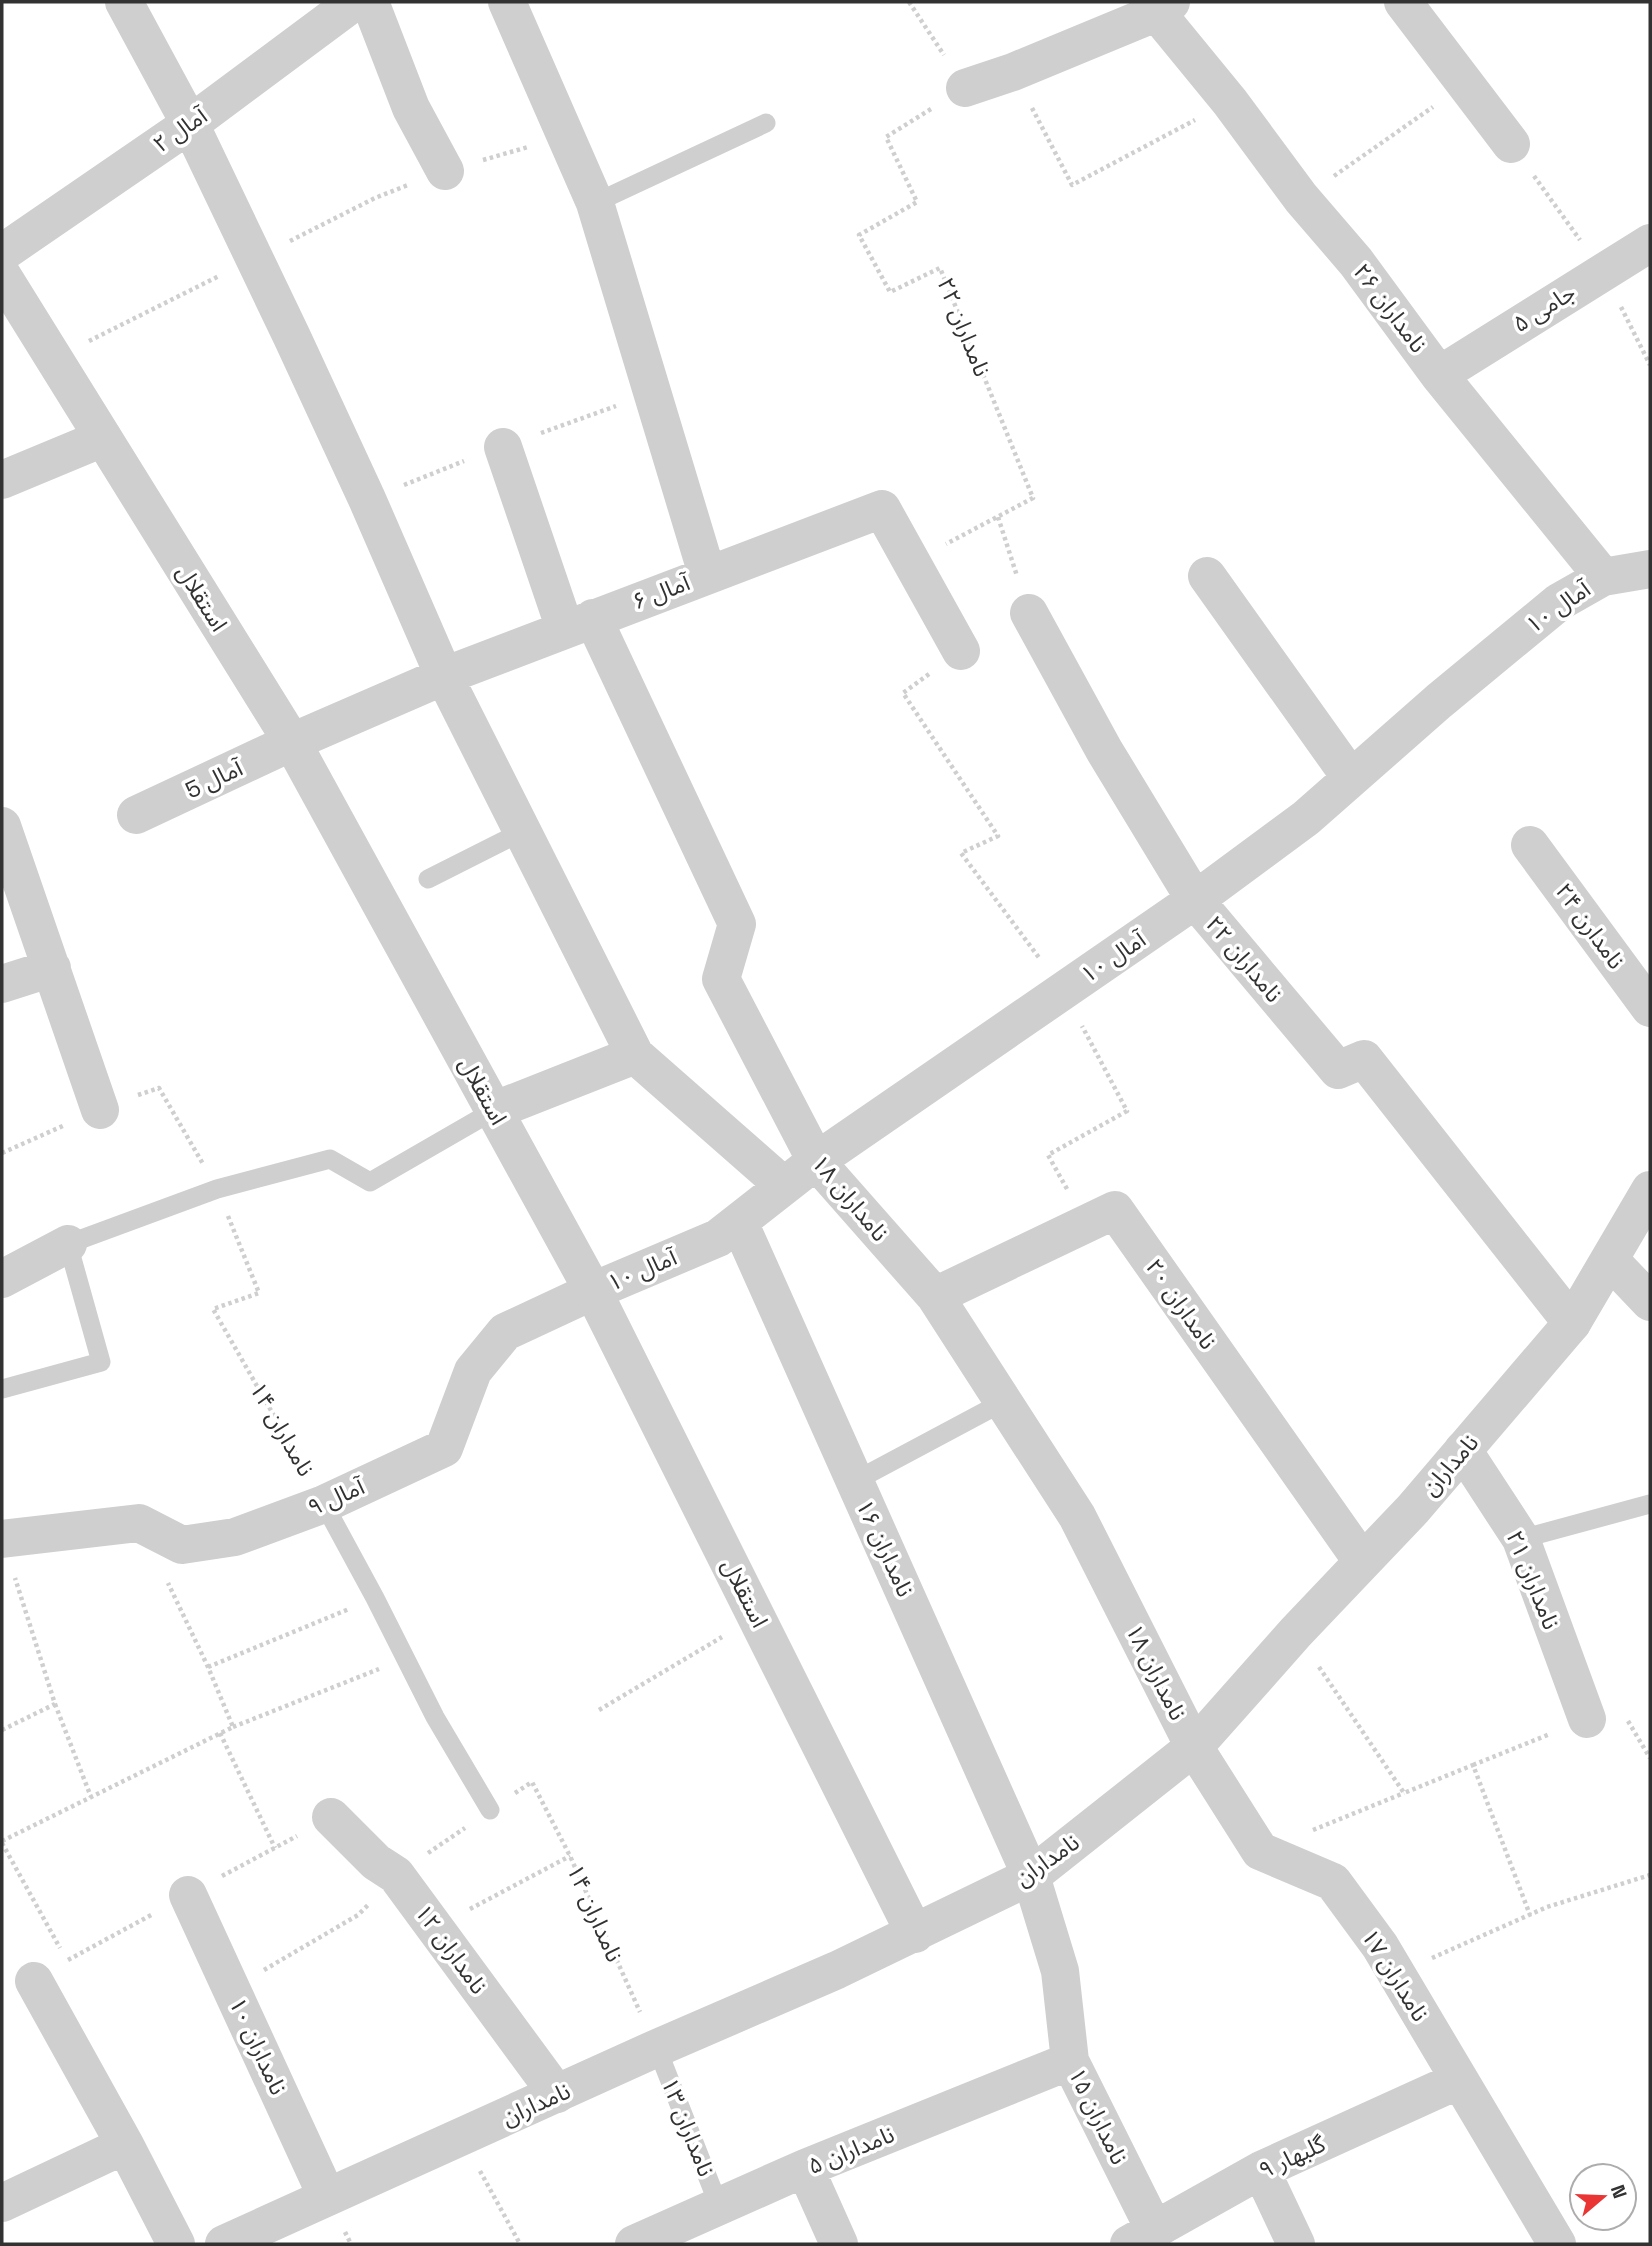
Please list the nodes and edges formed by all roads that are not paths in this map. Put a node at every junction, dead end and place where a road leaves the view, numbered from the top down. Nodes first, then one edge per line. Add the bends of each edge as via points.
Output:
1 (124, 2) edge
2 (354, 2) edge
3 (370, 2) edge
4 (507, 2) edge
5 (1404, 2) edge
6 (1159, 5) edge
7 (965, 88) road end
8 (766, 123) dead end
9 (190, 124) junction
10 (1511, 144) dead end
11 (445, 171) road end
12 (595, 203) junction
13 (1650, 243) edge
14 (2, 253) edge
15 (2, 275) edge
16 (1439, 375) junction
17 (103, 438) junction
18 (503, 447) road end
19 (2, 480) edge
20 (1650, 569) edge
21 (707, 574) junction
22 (1207, 576) dead end
23 (1602, 577) junction
24 (1029, 613) road end
25 (579, 623) junction
26 (961, 651) road end
27 (444, 676) junction
28 (292, 743) junction
29 (1351, 778) junction
30 (136, 815) dead end
31 (523, 831) junction
32 (3, 834) edge
33 (1530, 845) dead end
34 (428, 879) dead end
35 (1195, 901) junction
36 (52, 968) junction
37 (2, 984) edge
38 (1650, 1008) edge
39 (635, 1055) junction
40 (100, 1110) road end
41 (494, 1111) junction
42 (816, 1161) junction
43 (783, 1185) junction
44 (1650, 1190) edge
45 (739, 1222) junction
46 (68, 1244) junction
47 (1610, 1260) junction
48 (2, 1279) edge
49 (593, 1291) junction
50 (935, 1297) junction
51 (1650, 1302) edge
52 (1572, 1323) junction
53 (2, 1389) edge
54 (1003, 1402) junction
55 (1463, 1450) junction
56 (855, 1481) junction
57 (324, 1504) junction
58 (1650, 1504) edge
59 (2, 1538) edge
60 (1521, 1539) junction
61 (1362, 1561) junction
62 (1587, 1719) road end
63 (1194, 1748) junction
64 (491, 1810) road end
65 (331, 1817) dead end
66 (1031, 1876) junction
67 (188, 1895) dead end
68 (915, 1934) junction
69 (34, 1981) dead end
70 (657, 2048) junction
71 (1070, 2061) junction
72 (1459, 2080) junction
73 (557, 2094) junction
74 (125, 2145) junction
75 (805, 2168) junction
76 (1261, 2171) junction
77 (327, 2197) junction
78 (2, 2203) edge
79 (719, 2206) junction
80 (1142, 2237) edge
81 (176, 2244) edge
82 (224, 2244) edge
83 (634, 2244) edge
84 (839, 2244) edge
85 (1296, 2244) edge
86 (1557, 2244) edge

1 - 9 street
2 - 9 street, آمال ۲
3 - 11 street via 411,108
4 - 12 street
5 - 10 street
6 - 7 street via 1013,72
6 - 16 street, نامداران ۲۶
8 - 12 lane
9 - 14 street, آمال ۲
9 - 27 street via 367,499
12 - 21 street
13 - 16 street, جامی ۵
15 - 17 street, استقلال
16 - 23 street, نامداران ۲۶
17 - 19 street
17 - 28 street, استقلال
18 - 25 street, نامداران ۱۸
20 - 23 street
21 - 25 street, آمال ۶
21 - 26 street, آمال ۶ via 882,509
22 - 29 street
23 - 29 street, آمال ۱۰ via 1559,602
24 - 35 street, نامداران ۲۲
25 - 27 street, آمال ۶
25 - 42 street, نامداران ۱۸ via 737,924 721,979
27 - 28 street, آمال ۶
27 - 31 street
28 - 30 street, آمال 5
28 - 41 street, استقلال
29 - 35 street, آمال ۱۰ via 1306,818
31 - 34 lane
31 - 39 street
32 - 36 street
33 - 38 street, نامدارن ۲۴
35 - 42 street, آمال ۱۰
35 - 52 street, نامداران ۲۲ via 1338,1070 1364,1059
36 - 37 street
36 - 40 street
39 - 41 street
39 - 43 street
41 - 46 lane via 370,1182 330,1159 217,1189
41 - 49 street, استقلال
42 - 43 street, آمال ۱۰
42 - 50 street, نامداران ۱۸
43 - 45 street, آمال ۱۰
44 - 47 street, نامداران
45 - 49 street, آمال ۱۰ via 718,1238
45 - 56 street, نامداران ۱۶
46 - 48 street
46 - 53 lane via 101,1362
47 - 51 street
47 - 52 street, نامداران
49 - 57 street, آمال ۹ via 505,1332 472,1371 443,1448
49 - 68 street, استقلال
50 - 54 street, نامداران ۱۸
50 - 61 street, نامداران ۲۰ via 1115,1210
52 - 55 street, نامداران
54 - 56 lane
54 - 63 street, نامداران ۱۸ via 1077,1516
55 - 60 street, نامداران ۲۱
55 - 61 street, نامداران
56 - 66 street, نامداران ۱۶
57 - 59 street, آمال ۹ via 235,1538 182,1545 139,1523
57 - 64 lane via 435,1717
58 - 60 lane
60 - 62 street, نامداران ۲۱
61 - 63 street, نامداران
63 - 66 street, نامداران
63 - 72 street, نامداران ۱۷ via 1260,1851 1333,1882 1380,1946
65 - 73 street, نامداران ۱۲ via 376,1862 396,1875
66 - 68 street, نامداران
66 - 71 street, نامداران ۱۵ via 1060,1971
67 - 77 street, نامداران ۱۰
68 - 70 street, نامداران
69 - 74 street
70 - 73 street, نامداران
70 - 79 lane, نامداران ۱۳
71 - 75 street, نامداران ۵
71 - 80 street, نامداران ۱۵
72 - 76 street, گلبهار ۹
72 - 86 street, نامداران ۱۷
73 - 77 street, نامداران
74 - 78 street
74 - 81 street
75 - 79 street, نامداران ۵
75 - 84 street
76 - 80 street, گلبهار ۹
76 - 85 street
77 - 82 street, نامداران
79 - 83 street, نامداران ۵

